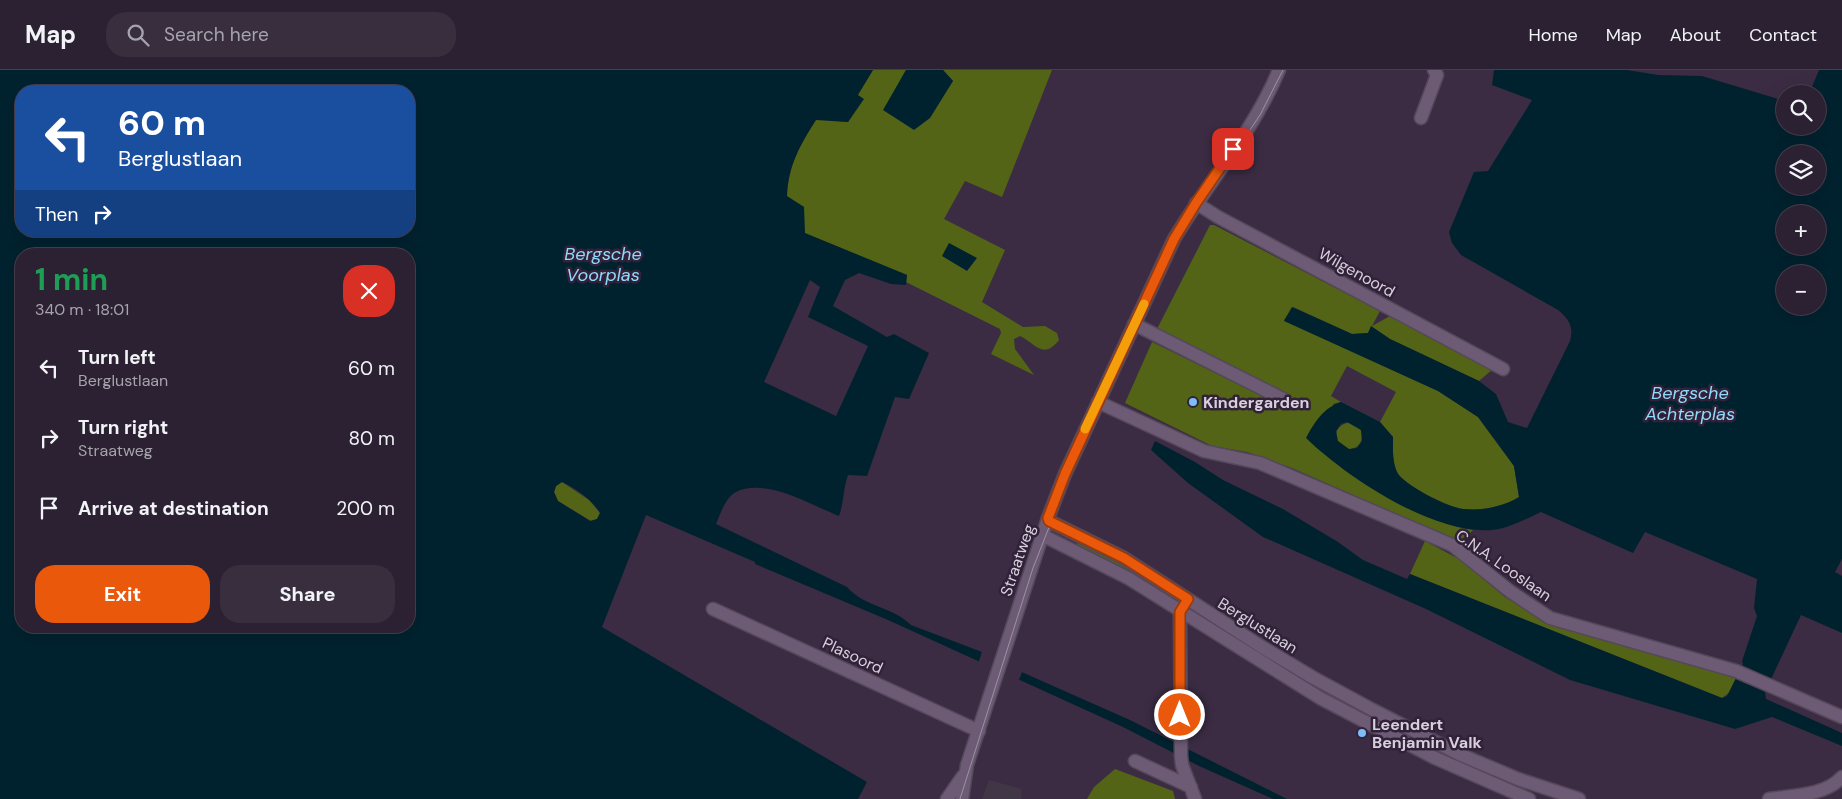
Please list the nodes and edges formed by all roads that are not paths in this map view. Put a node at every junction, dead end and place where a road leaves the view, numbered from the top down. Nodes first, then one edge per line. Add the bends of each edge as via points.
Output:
1 (1279, 70) edge
2 (1434, 70) edge
3 (1421, 118) dead end
4 (1196, 203) junction
5 (1134, 324) junction
6 (1503, 368) dead end
7 (1285, 400) dead end
8 (1098, 402) junction
9 (1048, 518) junction
10 (1041, 537) junction
11 (1188, 599) junction
12 (713, 609) dead end
13 (1180, 612) junction
14 (1312, 677) junction
15 (1305, 689) junction
16 (1842, 716) edge
17 (979, 731) junction
18 (1459, 754) junction
19 (1135, 761) dead end
20 (1452, 766) junction
21 (966, 769) junction
22 (1842, 777) edge
23 (1193, 793) edge
24 (1823, 795) edge
25 (947, 799) edge
26 (962, 799) edge
27 (1529, 799) edge
28 (1579, 799) edge
29 (1769, 799) edge

1 - 4 street, Straatweg via 1256,115
2 - 3 street via 1437,75
4 - 5 street, Straatweg via 1174,239
4 - 6 street, Wilgenoord
5 - 7 street
5 - 8 street, Straatweg
8 - 9 street, Straatweg
8 - 16 street, C.N.A. Looslaan via 1204,451 1260,462 1452,545 1550,618 1736,671
9 - 10 street, Straatweg
9 - 11 street, Berglustlaan via 1124,558
10 - 13 street, Berglustlaan via 1103,564
10 - 17 street, Straatweg
11 - 13 street
11 - 14 street, Berglustlaan
12 - 17 street, Plasoord
13 - 15 street, Berglustlaan
13 - 23 street via 1180,751
14 - 15 street
14 - 18 street, Berglustlaan
15 - 20 street, Berglustlaan
17 - 21 street, Straatweg
18 - 20 street
18 - 28 street, Berglustlaan via 1518,779
19 - 23 street
20 - 27 street, Berglustlaan
21 - 25 street
21 - 26 street
22 - 24 street
24 - 29 street

